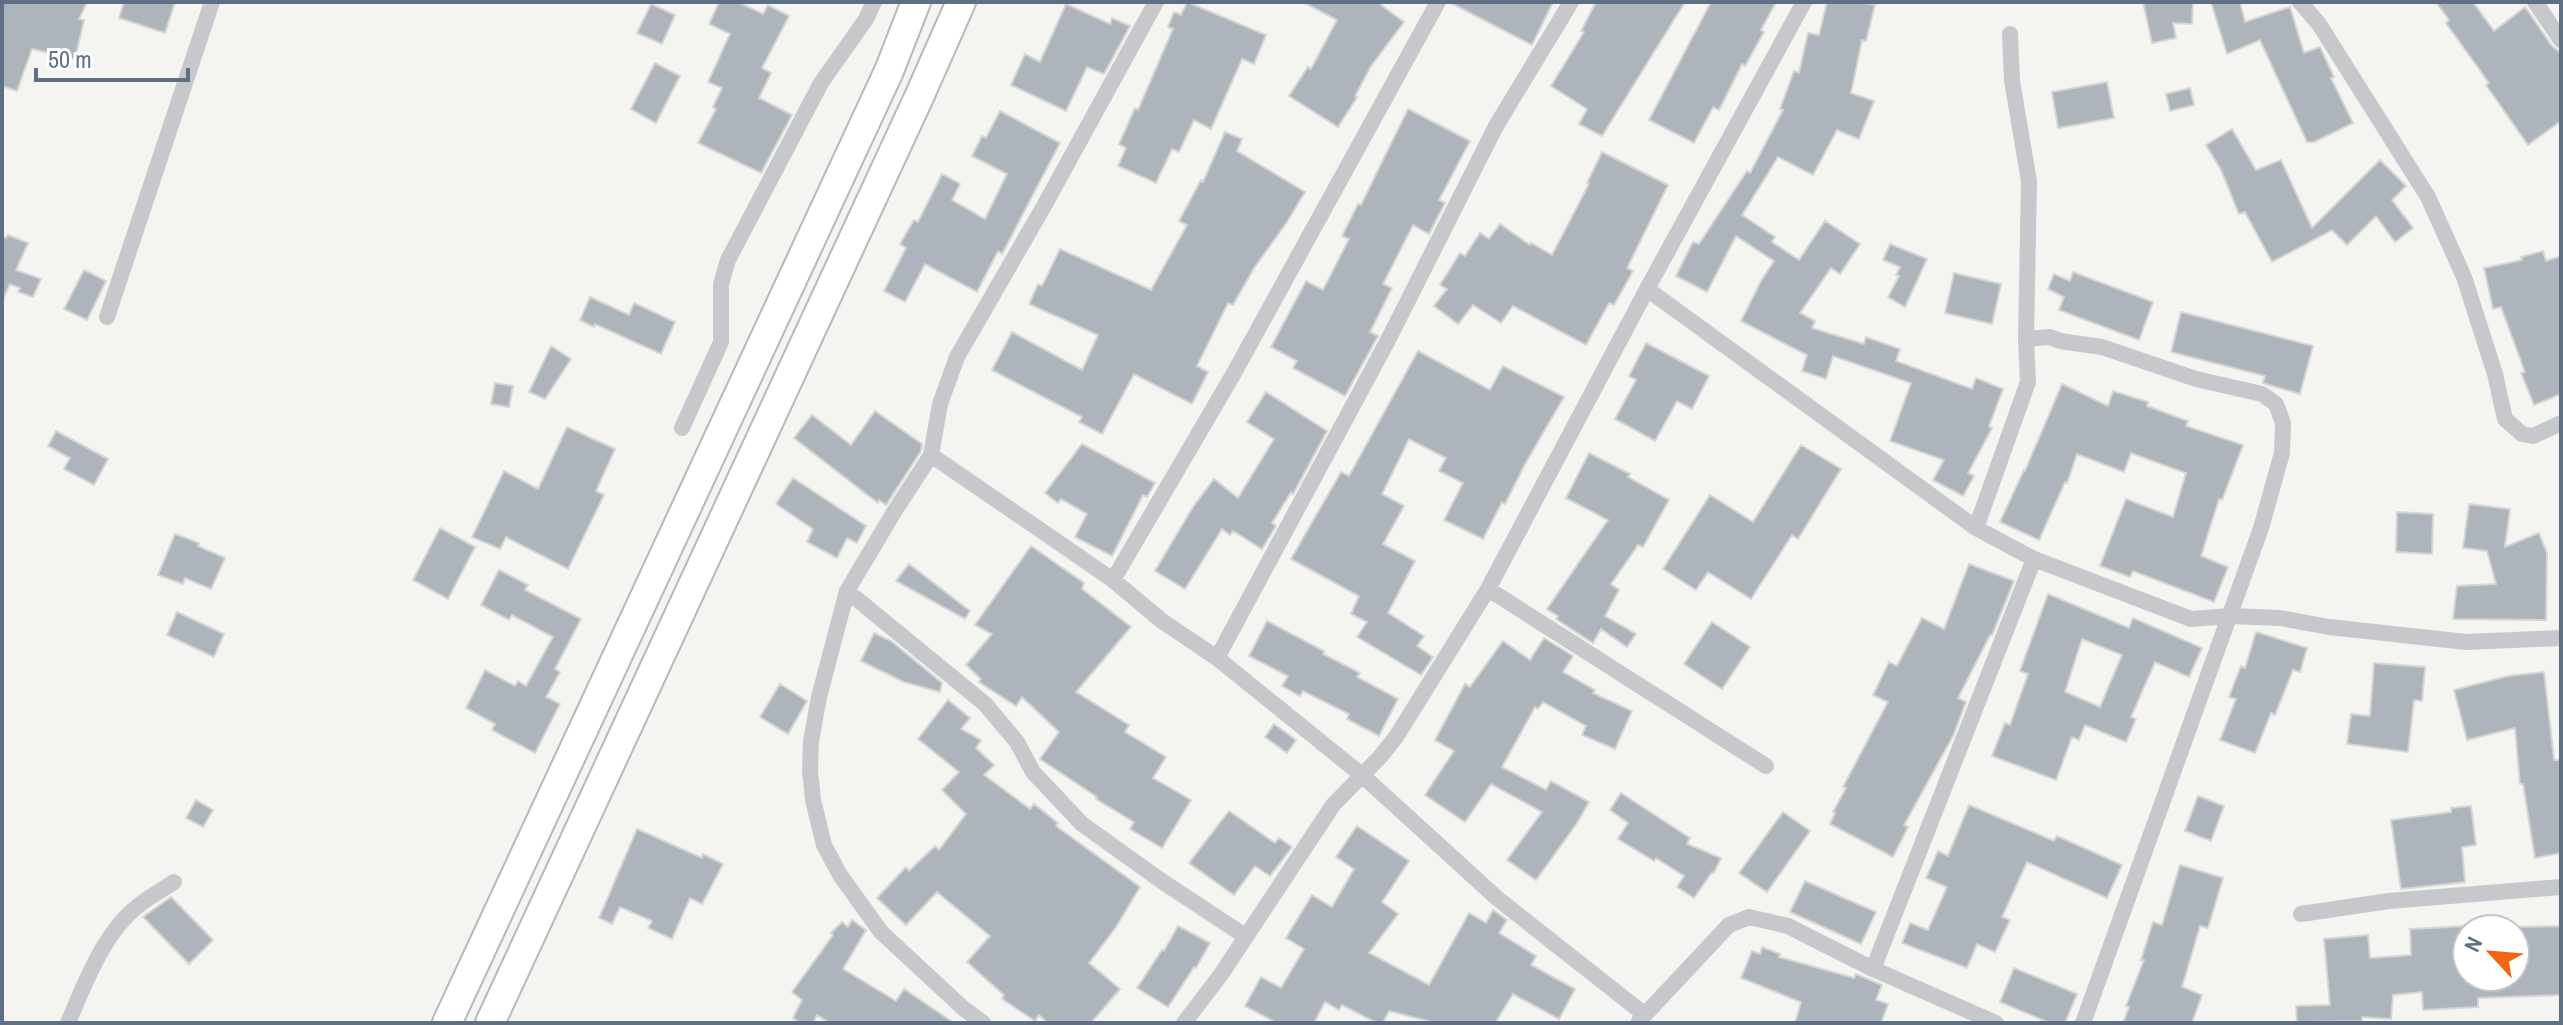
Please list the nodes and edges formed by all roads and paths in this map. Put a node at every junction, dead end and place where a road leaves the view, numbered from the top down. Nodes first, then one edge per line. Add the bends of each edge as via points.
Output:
1 (212, 2) edge
2 (874, 2) edge
3 (916, 2) edge
4 (961, 2) edge
5 (1156, 2) edge
6 (1438, 2) edge
7 (1571, 2) edge
8 (1804, 2) edge
9 (2300, 2) edge
10 (2535, 2) edge
11 (2010, 34) dead end
12 (2561, 40) edge
13 (1647, 289) junction
14 (107, 317) dead end
15 (2026, 339) junction
16 (2561, 423) edge
17 (682, 428) dead end
18 (931, 455) junction
19 (1976, 528) junction
20 (2034, 559) junction
21 (1113, 580) junction
22 (1488, 589) junction
23 (847, 591) junction
24 (2230, 616) junction
25 (2561, 638) edge
26 (1217, 658) junction
27 (1766, 766) dead end
28 (1363, 776) junction
29 (174, 882) dead end
30 (2561, 887) edge
31 (2301, 914) dead end
32 (1245, 936) junction
33 (1873, 969) junction
34 (1641, 1018) edge
35 (1992, 1022) edge
36 (68, 1023) edge
37 (447, 1023) edge
38 (490, 1023) edge
39 (983, 1023) edge
40 (1184, 1023) edge
41 (2083, 1023) edge

1 - 14 street
2 - 17 street via 821,83 728,260 721,284 721,342
3 - 37 highway via 883,85
4 - 38 highway
5 - 18 street via 957,357 940,404
6 - 21 street
7 - 26 street via 1496,126
8 - 13 street
9 - 16 street via 2428,197 2464,277 2505,419 2533,436
10 - 12 street
11 - 15 street via 2012,81 2029,181
13 - 19 street
13 - 22 street
15 - 19 street via 2028,382
15 - 24 street via 2050,337 2102,347 2196,379 2262,394 2276,404 2283,423 2282,453
18 - 21 street
18 - 23 street
19 - 20 street
20 - 24 street via 2191,619
20 - 33 street
21 - 26 street
22 - 27 street
22 - 28 street via 1396,737
23 - 32 street via 985,704 1017,742 1033,772 1082,824
23 - 39 street via 811,741 813,800 824,845 881,932
24 - 25 street via 2466,642
24 - 41 street
26 - 28 street
28 - 32 street via 1333,805
28 - 34 street via 1498,899
29 - 36 street via 121,922 88,975
30 - 31 street
32 - 40 street
33 - 34 street via 1788,926 1749,917 1729,925
33 - 35 street

